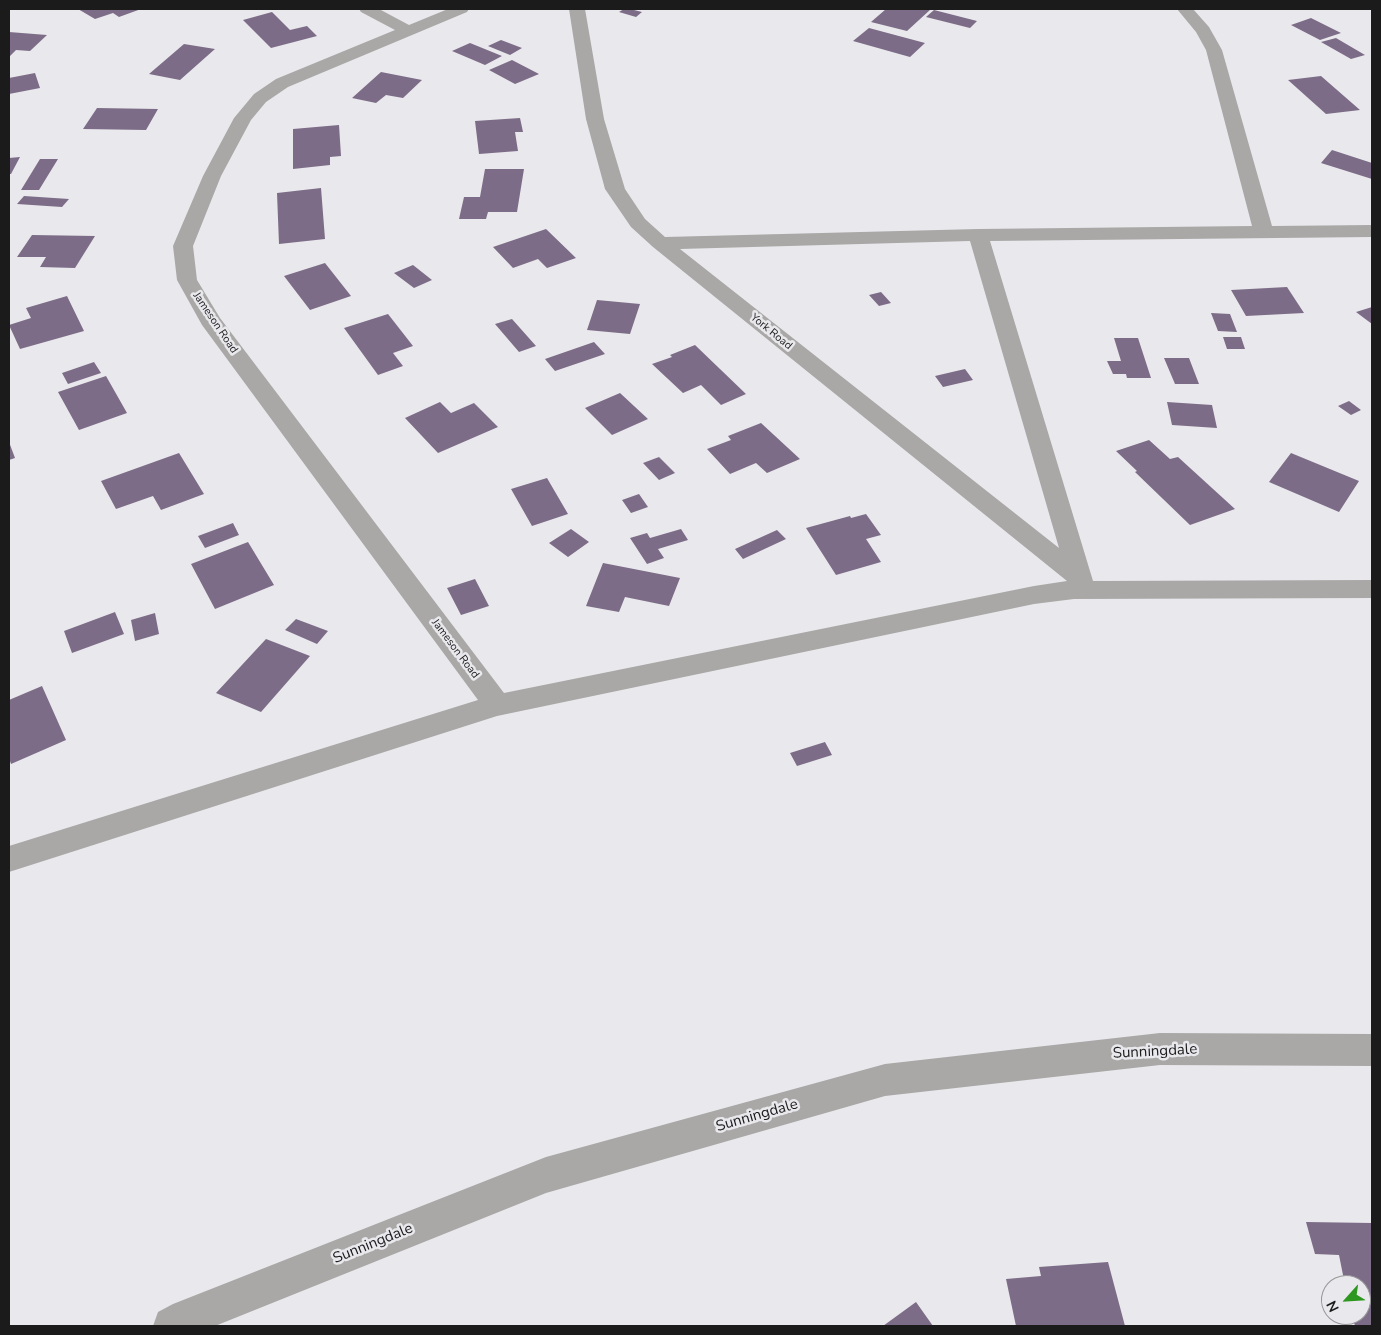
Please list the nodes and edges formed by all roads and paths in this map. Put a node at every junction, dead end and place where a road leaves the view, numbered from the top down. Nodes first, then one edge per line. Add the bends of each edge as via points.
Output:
1 (367, 9) edge
2 (462, 9) edge
3 (577, 9) edge
4 (1185, 9) edge
5 (407, 30) junction
6 (1372, 231) edge
7 (1264, 232) junction
8 (978, 236) junction
9 (660, 243) junction
10 (1078, 585) junction
11 (1372, 589) edge
12 (497, 704) junction
13 (9, 859) edge
14 (1372, 1050) edge
15 (172, 1326) edge

1 - 5 street
2 - 5 street, Jameson Road
3 - 9 street, York Road via 595,119 615,189 638,223
4 - 7 street via 1214,50
5 - 12 street, Jameson Road via 282,83 260,98 243,118 212,176 187,237 184,246 187,280 210,320
6 - 7 street
7 - 8 street
8 - 9 street
8 - 10 street
9 - 10 street, York Road
10 - 11 street
10 - 12 street
12 - 13 street
14 - 15 street, Sunningdale via 1160,1049 885,1080 546,1175

